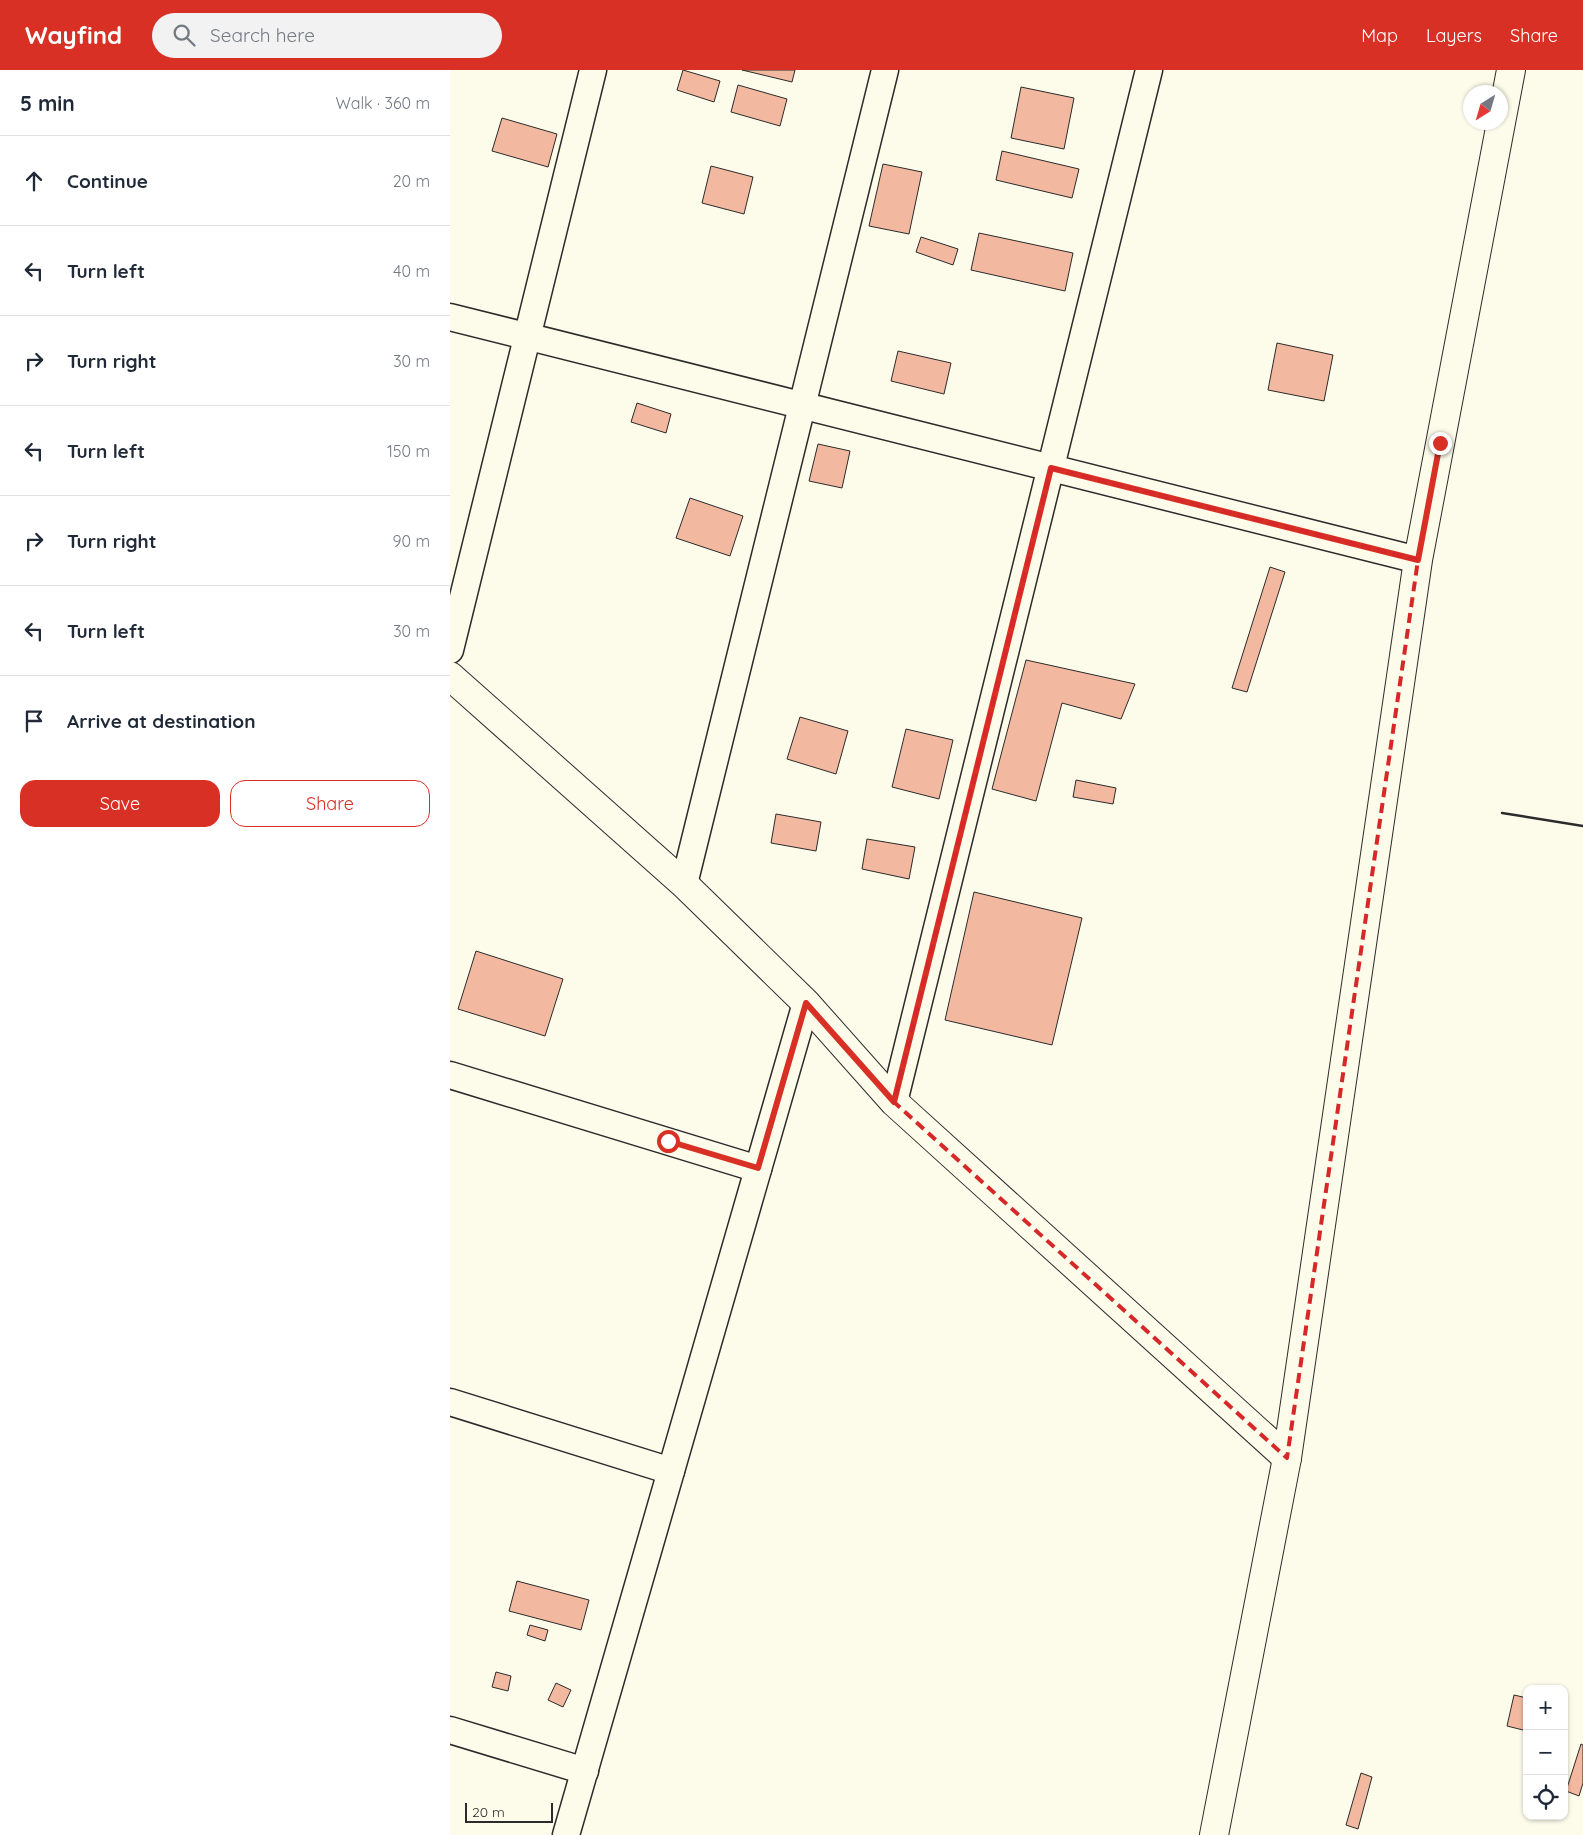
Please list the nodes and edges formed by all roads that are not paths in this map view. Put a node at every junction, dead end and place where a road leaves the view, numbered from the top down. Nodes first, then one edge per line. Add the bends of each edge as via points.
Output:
1 (593, 70) edge
2 (885, 70) edge
3 (1149, 70) edge
4 (1511, 70) edge
5 (450, 316) edge
6 (528, 336) junction
7 (802, 405) junction
8 (1051, 468) junction
9 (1418, 560) junction
10 (450, 650) edge
11 (450, 676) edge
12 (684, 884) junction
13 (806, 1003) junction
14 (450, 1075) edge
15 (894, 1102) junction
16 (758, 1168) junction
17 (450, 1402) edge
18 (1286, 1458) junction
19 (671, 1471) junction
20 (450, 1730) edge
21 (585, 1771) junction
22 (566, 1835) edge
23 (1214, 1835) edge

1 - 6 street
2 - 7 street
3 - 8 street
4 - 9 main road
5 - 6 street
6 - 7 street
6 - 10 street
7 - 8 street
7 - 12 street
8 - 9 street
8 - 15 street
9 - 18 main road
11 - 12 main road
12 - 13 main road
13 - 15 main road
13 - 16 street
14 - 16 street
15 - 18 main road
16 - 19 street
17 - 19 street
18 - 23 main road
19 - 21 street
20 - 21 street
21 - 22 street

